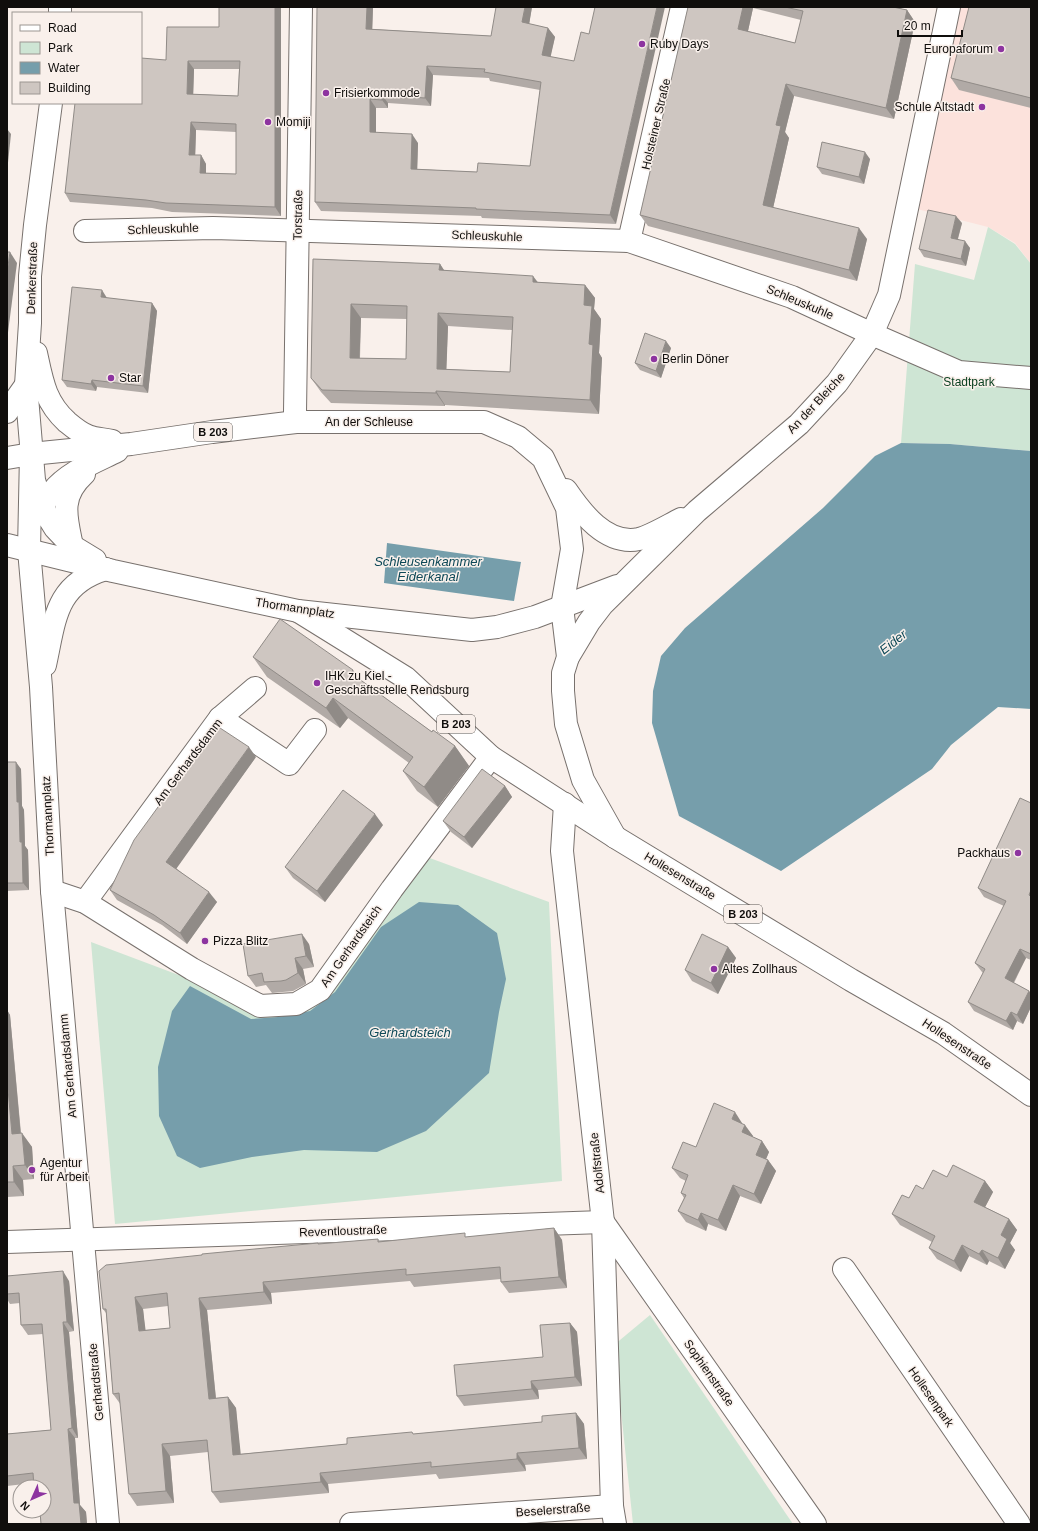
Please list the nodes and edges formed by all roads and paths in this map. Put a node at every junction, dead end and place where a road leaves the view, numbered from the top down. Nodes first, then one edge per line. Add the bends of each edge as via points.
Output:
1 (301, 7) edge
2 (682, 7) edge
3 (950, 7) edge
4 (51, 104) edge
5 (298, 230) junction
6 (85, 231) dead end
7 (629, 241) junction
8 (30, 323) junction
9 (872, 334) junction
10 (1031, 378) edge
11 (26, 385) junction
12 (7, 412) edge
13 (296, 422) junction
14 (131, 444) junction
15 (31, 454) junction
16 (7, 458) edge
17 (543, 458) junction
18 (100, 460) junction
19 (42, 507) junction
20 (697, 511) junction
21 (29, 544) junction
22 (7, 545) edge
23 (72, 546) junction
24 (110, 570) junction
25 (622, 584) junction
26 (562, 607) junction
27 (298, 611) junction
28 (568, 657) junction
29 (41, 687) junction
30 (255, 688) edge
31 (220, 718) junction
32 (315, 730) edge
33 (491, 756) junction
34 (565, 804) junction
35 (615, 837) junction
36 (52, 891) junction
37 (85, 902) junction
38 (1031, 1095) edge
39 (603, 1222) junction
40 (83, 1240) junction
41 (7, 1242) edge
42 (844, 1269) dead end
43 (613, 1515) edge
44 (108, 1524) edge
45 (351, 1524) edge
46 (815, 1524) edge
47 (1019, 1524) edge

1 - 5 main road, Torstraße
2 - 7 main road, Holsteiner Straße
3 - 9 main road, An der Bleiche via 889,295
4 - 8 main road, Denkerstraße via 34,232 30,276
5 - 6 main road, Schleuskuhle via 213,228
5 - 7 main road, Schleuskuhle
5 - 13 main road, Torstraße
7 - 9 main road, Schleuskuhle via 792,296
8 - 11 main road, Denkerstraße
8 - 14 main road via 41,379 47,397 57,413 75,429 88,436
9 - 10 main road, Schleuskuhle via 959,372
9 - 20 main road, An der Bleiche via 838,383 799,424
11 - 12 main road
11 - 15 main road, Denkerstraße
13 - 14 main road, An der Schleuse / B 203
13 - 17 main road, An der Schleuse / B 203 via 484,422 518,437
14 - 15 main road, An der Schleuse / B 203
14 - 18 main road
15 - 16 main road, B 203
15 - 19 main road via 34,480
15 - 21 main road, Thormannplatz
17 - 20 main road via 583,515 604,532 623,539 638,539
17 - 26 main road, An der Schleuse / B 203 via 567,508 572,549
18 - 19 main road via 68,478 53,491
18 - 23 main road via 74,483 66,505
19 - 21 main road via 32,525
19 - 23 main road via 55,528
20 - 25 main road, An der Bleiche
21 - 22 main road, B 203
21 - 24 main road, Thormannplatz / B 203
21 - 29 main road, Thormannplatz
23 - 24 main road
24 - 27 main road, Thormannplatz / B 203
24 - 29 main road via 92,573 82,579 56,611
25 - 26 main road, An der Bleiche
25 - 28 main road via 589,622
26 - 27 main road, Thormannplatz via 535,618 472,630
26 - 28 main road, Hollesenstraße / B 203
27 - 33 main road, B 203 via 406,678
28 - 35 main road, Hollesenstraße / B 203 via 563,673 566,724 583,780
29 - 36 main road, Thormannplatz
30 - 31 main road, Am Gerhardsdamm
31 - 32 main road via 289,764
31 - 37 main road, Am Gerhardsdamm
33 - 34 main road, B 203
33 - 37 main road, Am Gerhardsteich via 320,990 296,1004 260,1006 192,969
34 - 35 main road, B 203
34 - 39 main road, Adolfstraße via 562,851
35 - 38 main road, Hollesenstraße / B 203 via 943,1033
36 - 37 main road, Am Gerhardsteich
36 - 40 main road, Am Gerhardsdamm
39 - 40 main road, Reventloustraße
39 - 43 main road, Adolfstraße
39 - 46 main road, Sophienstraße
40 - 41 main road, Reventloustraße
40 - 44 main road, Gerhardstraße
42 - 47 main road, Hollesenpark
43 - 45 main road, Beselerstraße

